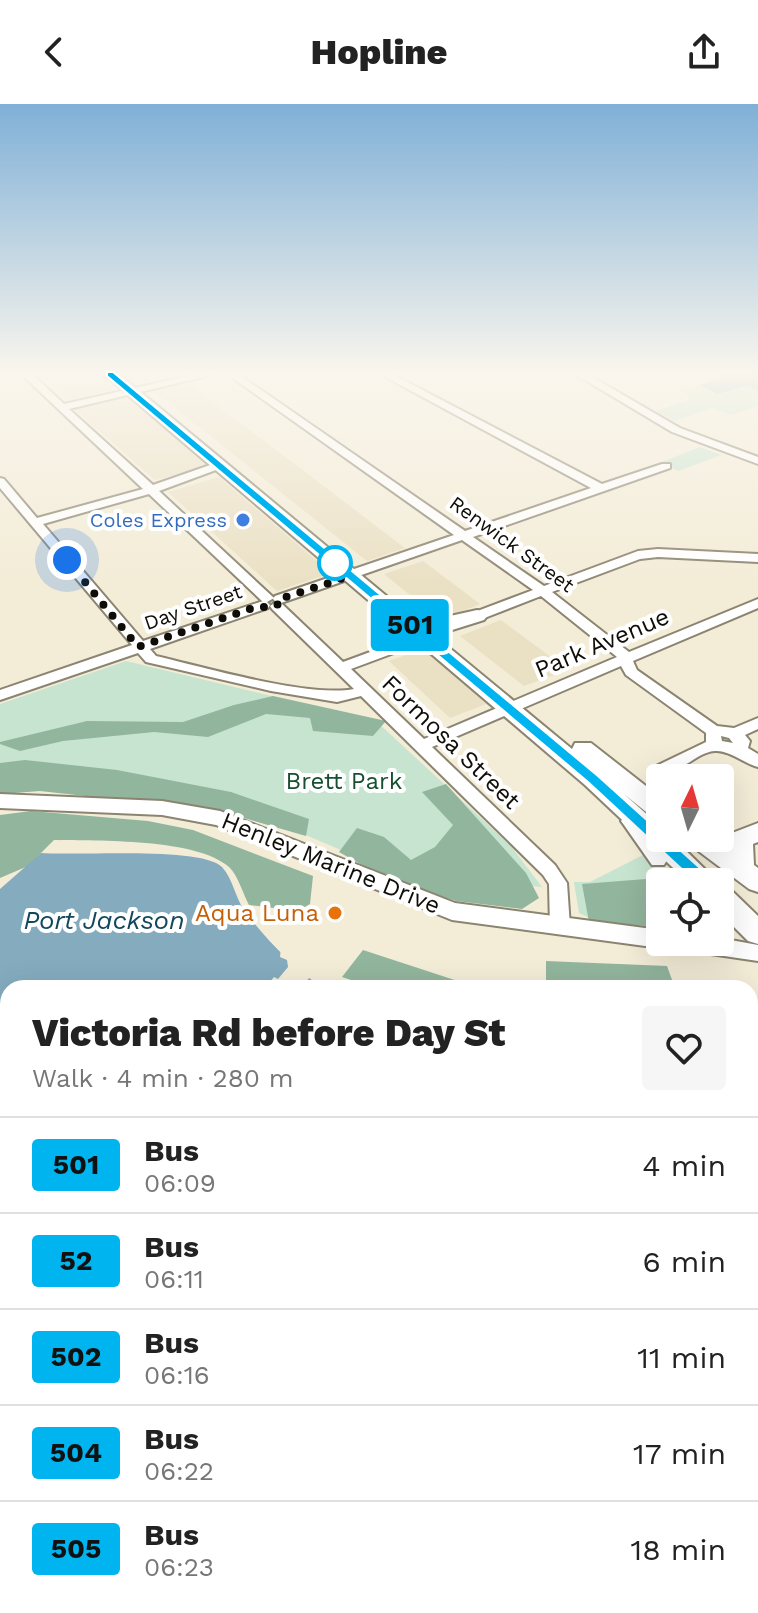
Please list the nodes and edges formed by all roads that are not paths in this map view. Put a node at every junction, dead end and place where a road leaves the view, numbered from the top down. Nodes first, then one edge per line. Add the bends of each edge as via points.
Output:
1 (103, 444) edge
2 (196, 444) edge
3 (200, 444) edge
4 (334, 444) edge
5 (518, 444) edge
6 (714, 444) edge
7 (758, 461) edge
8 (220, 465) junction
9 (666, 466) dead end
10 (0, 481) edge
11 (602, 489) junction
12 (151, 490) junction
13 (35, 522) junction
14 (467, 537) junction
15 (758, 558) edge
16 (357, 574) junction
17 (544, 592) junction
18 (272, 602) junction
19 (758, 603) edge
20 (477, 616) joint
21 (426, 631) junction
22 (138, 647) junction
23 (624, 659) junction
24 (340, 668) junction
25 (365, 691) junction
26 (0, 695) edge
27 (517, 705) junction
28 (758, 723) edge
29 (714, 738) junction
30 (736, 741) junction
31 (421, 746) junction
32 (758, 762) edge
33 (671, 764) edge
34 (646, 800) edge
35 (0, 801) edge
36 (758, 819) edge
37 (630, 821) dead end
38 (734, 824) edge
39 (758, 832) edge
40 (717, 852) edge
41 (658, 860) dead end
42 (690, 868) edge
43 (750, 876) edge
44 (734, 913) edge
45 (560, 927) junction
46 (646, 937) edge
47 (734, 943) edge
48 (756, 943) edge

1 - 12 street, Formosa Street
2 - 8 highway
3 - 16 highway
4 - 14 street, Renwick Street
5 - 11 street
6 - 7 street
8 - 12 street
8 - 16 highway
9 - 11 street, Day Street
10 - 13 street
11 - 14 street, Day Street
12 - 13 street
12 - 18 street, Formosa Street
13 - 22 street
14 - 16 street, Day Street
14 - 17 street, Renwick Street
15 - 17 street via 638,555
16 - 18 street, Day Street
16 - 21 highway
17 - 20 street
17 - 23 street, Renwick Street via 622,652
18 - 22 street, Day Street
18 - 24 street, Formosa Street
19 - 23 street, Park Avenue
20 - 21 highway
21 - 24 street
21 - 27 highway
22 - 25 street via 151,659 271,686 337,697
22 - 26 street, Day Street
23 - 27 street, Park Avenue
23 - 29 street, Renwick Street via 631,672
24 - 25 street, Formosa Street
25 - 31 street, Formosa Street
27 - 31 street, Park Avenue
27 - 34 highway
27 - 42 highway
28 - 30 street
29 - 30 street via 722,730
29 - 33 street
30 - 32 street
31 - 45 street, Formosa Street via 549,870 558,883
35 - 45 main road, Henley Marine Drive via 162,808 220,818 439,907
36 - 38 highway
37 - 41 street
39 - 43 highway via 741,839
40 - 43 highway
44 - 48 highway
45 - 46 main road, Henley Marine Drive
47 - 48 main road

